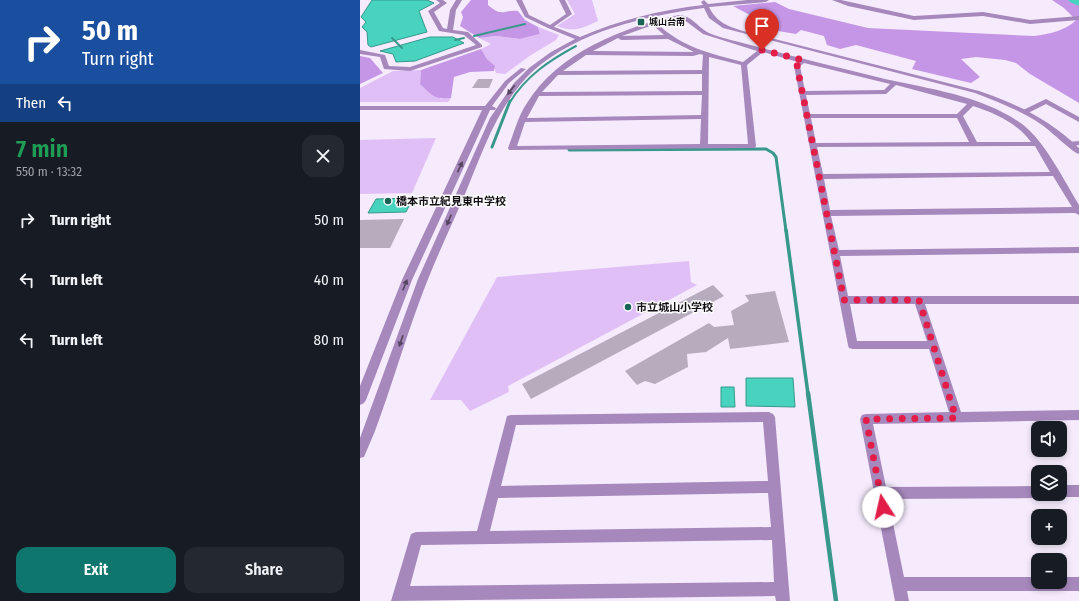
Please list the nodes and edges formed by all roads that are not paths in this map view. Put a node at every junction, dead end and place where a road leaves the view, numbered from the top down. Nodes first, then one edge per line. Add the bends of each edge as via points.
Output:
1 (439, 0) edge
2 (459, 0) edge
3 (520, 0) edge
4 (562, 0) edge
5 (766, 0) edge
6 (836, 0) edge
7 (723, 1) edge
8 (705, 4) junction
9 (1079, 18) edge
10 (654, 23) junction
11 (550, 27) junction
12 (450, 30) junction
13 (618, 36) junction
14 (669, 37) junction
15 (577, 38) junction
16 (762, 50) junction
17 (360, 52) edge
18 (583, 53) junction
19 (703, 53) junction
20 (803, 60) junction
21 (744, 64) junction
22 (706, 72) junction
23 (555, 73) junction
24 (895, 83) junction
25 (705, 93) junction
26 (802, 93) junction
27 (537, 94) junction
28 (972, 103) junction
29 (360, 108) edge
30 (487, 108) junction
31 (498, 108) junction
32 (1025, 111) junction
33 (807, 116) junction
34 (959, 116) junction
35 (704, 117) junction
36 (522, 120) junction
37 (1079, 120) edge
38 (974, 144) junction
39 (1037, 144) junction
40 (1075, 144) edge
41 (813, 145) junction
42 (704, 146) junction
43 (1079, 152) edge
44 (1056, 174) junction
45 (819, 177) junction
46 (1079, 211) edge
47 (826, 213) junction
48 (1079, 250) edge
49 (834, 253) junction
50 (844, 300) junction
51 (919, 300) junction
52 (1079, 300) edge
53 (933, 345) junction
54 (360, 400) edge
55 (1079, 415) edge
56 (956, 418) junction
57 (360, 453) edge
58 (773, 487) junction
59 (1079, 491) edge
60 (493, 492) junction
61 (1031, 492) edge
62 (1067, 492) edge
63 (881, 493) junction
64 (777, 533) junction
65 (482, 538) junction
66 (899, 584) junction
67 (1079, 584) edge
68 (782, 595) edge
69 (399, 597) edge
70 (902, 601) edge

1 - 12 street via 444,3 431,11 441,30
2 - 12 street via 453,10
3 - 11 street via 527,16
4 - 11 street via 569,14
5 - 7 street
6 - 9 street via 914,18 991,14 1035,22
7 - 8 street
8 - 15 street via 643,17
8 - 32 street via 711,17 726,27 977,92
10 - 13 street
10 - 14 street
10 - 16 street via 687,18 705,33
11 - 15 street
12 - 17 street via 466,33 480,46 410,69 386,68 382,56
13 - 14 street
13 - 18 street
14 - 19 street
15 - 30 street via 537,57 507,82
15 -> 31 street via 530,70 514,85
16 - 20 street
16 - 21 street
18 - 19 street
18 - 23 street
19 - 21 street
19 - 22 street
20 - 24 street
20 - 26 street via 797,66
21 - 42 street via 752,146
22 - 23 street
22 - 25 street
23 - 27 street
24 - 26 street via 886,92
24 - 28 street
25 - 27 street
25 - 35 street
26 - 33 street
27 - 36 street
28 - 34 street
28 - 39 street via 1016,123
29 - 30 street
30 - 31 street
54 -> 30 street via 406,280
31 -> 57 street via 423,279
32 - 37 street via 1046,101
32 - 40 street
33 - 34 street
33 - 41 street
34 - 38 street
35 - 36 street
35 - 42 street
36 - 42 street via 512,148
38 - 39 street
38 - 41 street
39 - 44 street
40 - 43 street
41 - 45 street
44 - 45 street
44 - 46 street
45 - 47 street
46 - 47 street
47 - 49 street
48 - 49 street
49 - 50 street
50 - 51 street
50 - 53 street via 853,345
51 - 52 street
51 - 53 street
53 - 56 street
55 - 56 street
56 - 63 street via 866,419
58 - 60 street
58 - 60 street via 769,417 510,420
58 - 64 street
59 - 62 street
60 - 65 street
61 - 63 street
63 - 66 street
64 - 65 street
64 - 68 street
65 - 69 street via 416,539
66 - 67 street
66 - 70 street
68 - 69 street

